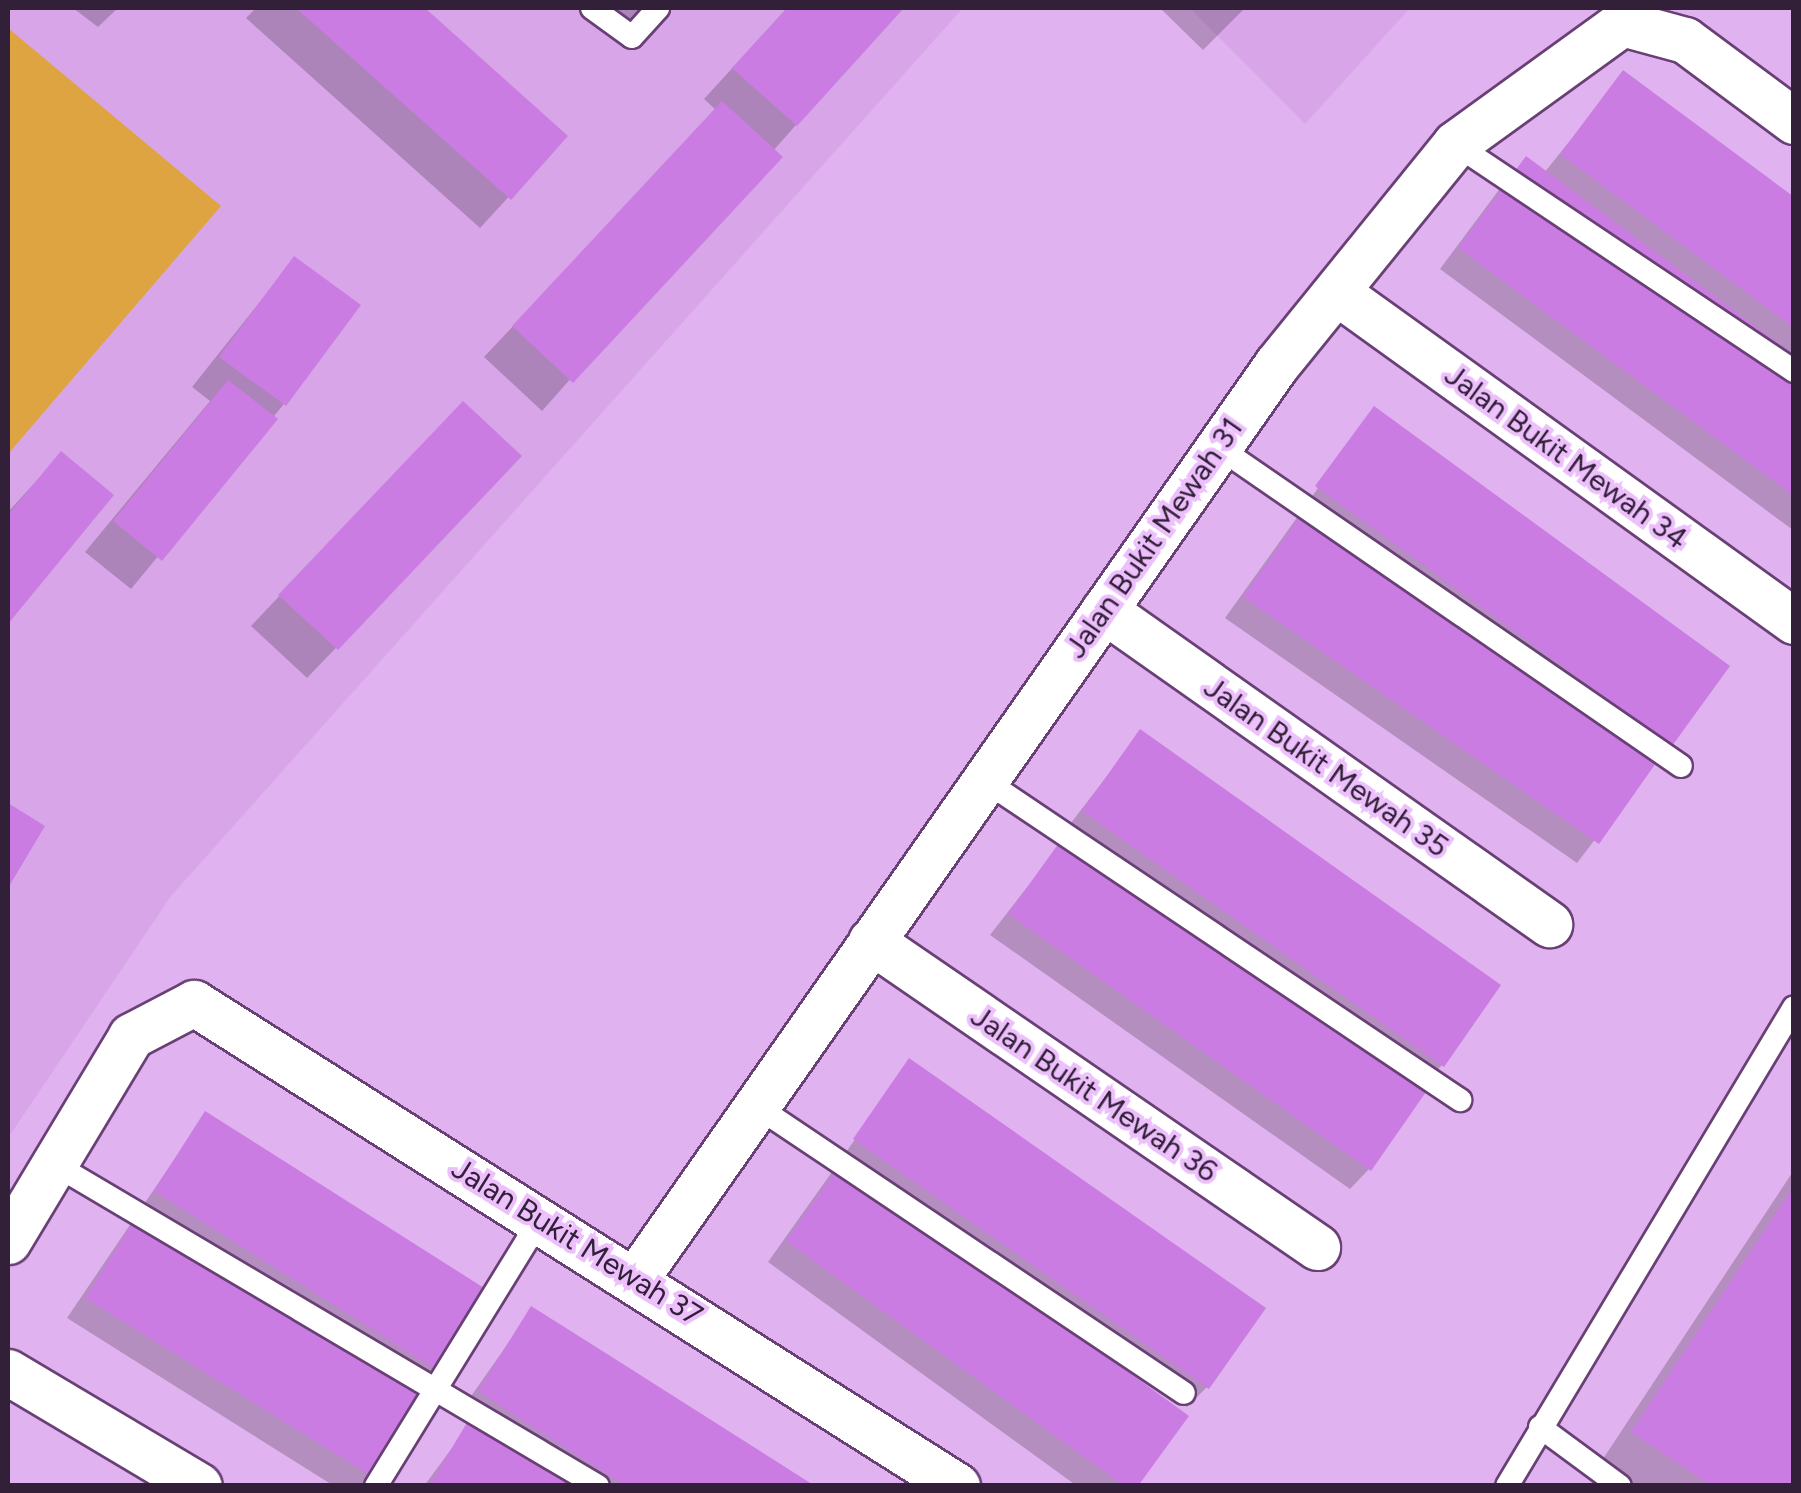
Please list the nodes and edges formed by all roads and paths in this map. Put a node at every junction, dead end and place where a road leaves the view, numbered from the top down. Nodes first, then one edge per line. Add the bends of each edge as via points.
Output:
1 (592, 8) edge
2 (658, 8) edge
3 (1794, 121) edge
4 (1455, 144) junction
5 (1338, 293) junction
6 (1794, 371) edge
7 (1218, 448) junction
8 (1104, 610) junction
9 (1794, 620) edge
10 (1682, 766) dead end
11 (984, 780) junction
12 (1549, 924) dead end
13 (871, 942) junction
14 (1794, 1008) edge
15 (1460, 1100) dead end
16 (756, 1106) junction
17 (54, 1164) junction
18 (540, 1218) junction
19 (8, 1241) edge
20 (1317, 1247) dead end
21 (636, 1278) junction
22 (8, 1372) edge
23 (438, 1390) junction
24 (1184, 1393) dead end
25 (1540, 1427) junction
26 (198, 1486) edge
27 (376, 1486) edge
28 (598, 1486) edge
29 (957, 1486) edge
30 (1507, 1486) edge
31 (1620, 1486) edge

1 - 2 lane via 632,37
3 - 4 street, Jalan Bukit Mewah 31 via 1686,40 1622,23
4 - 5 street, Jalan Bukit Mewah 31
4 - 6 lane
5 - 7 street, Jalan Bukit Mewah 31
5 - 9 street, Jalan Bukit Mewah 34
7 - 8 street, Jalan Bukit Mewah 31
7 - 10 lane
8 - 11 street, Jalan Bukit Mewah 31
8 - 12 street, Jalan Bukit Mewah 35
11 - 13 street, Jalan Bukit Mewah 31
11 - 15 lane
13 - 16 street, Jalan Bukit Mewah 31
13 - 20 street, Jalan Bukit Mewah 36
14 - 25 lane
16 - 21 street, Jalan Bukit Mewah 31
16 - 24 lane
17 - 18 street, Jalan Bukit Mewah 37 via 131,1036 194,1003
17 - 19 street
17 - 23 lane
18 - 21 street, Jalan Bukit Mewah 37
18 - 23 lane
21 - 29 street, Jalan Bukit Mewah 37
22 - 26 street
23 - 27 lane
23 - 28 lane
25 - 30 lane
25 - 31 lane

